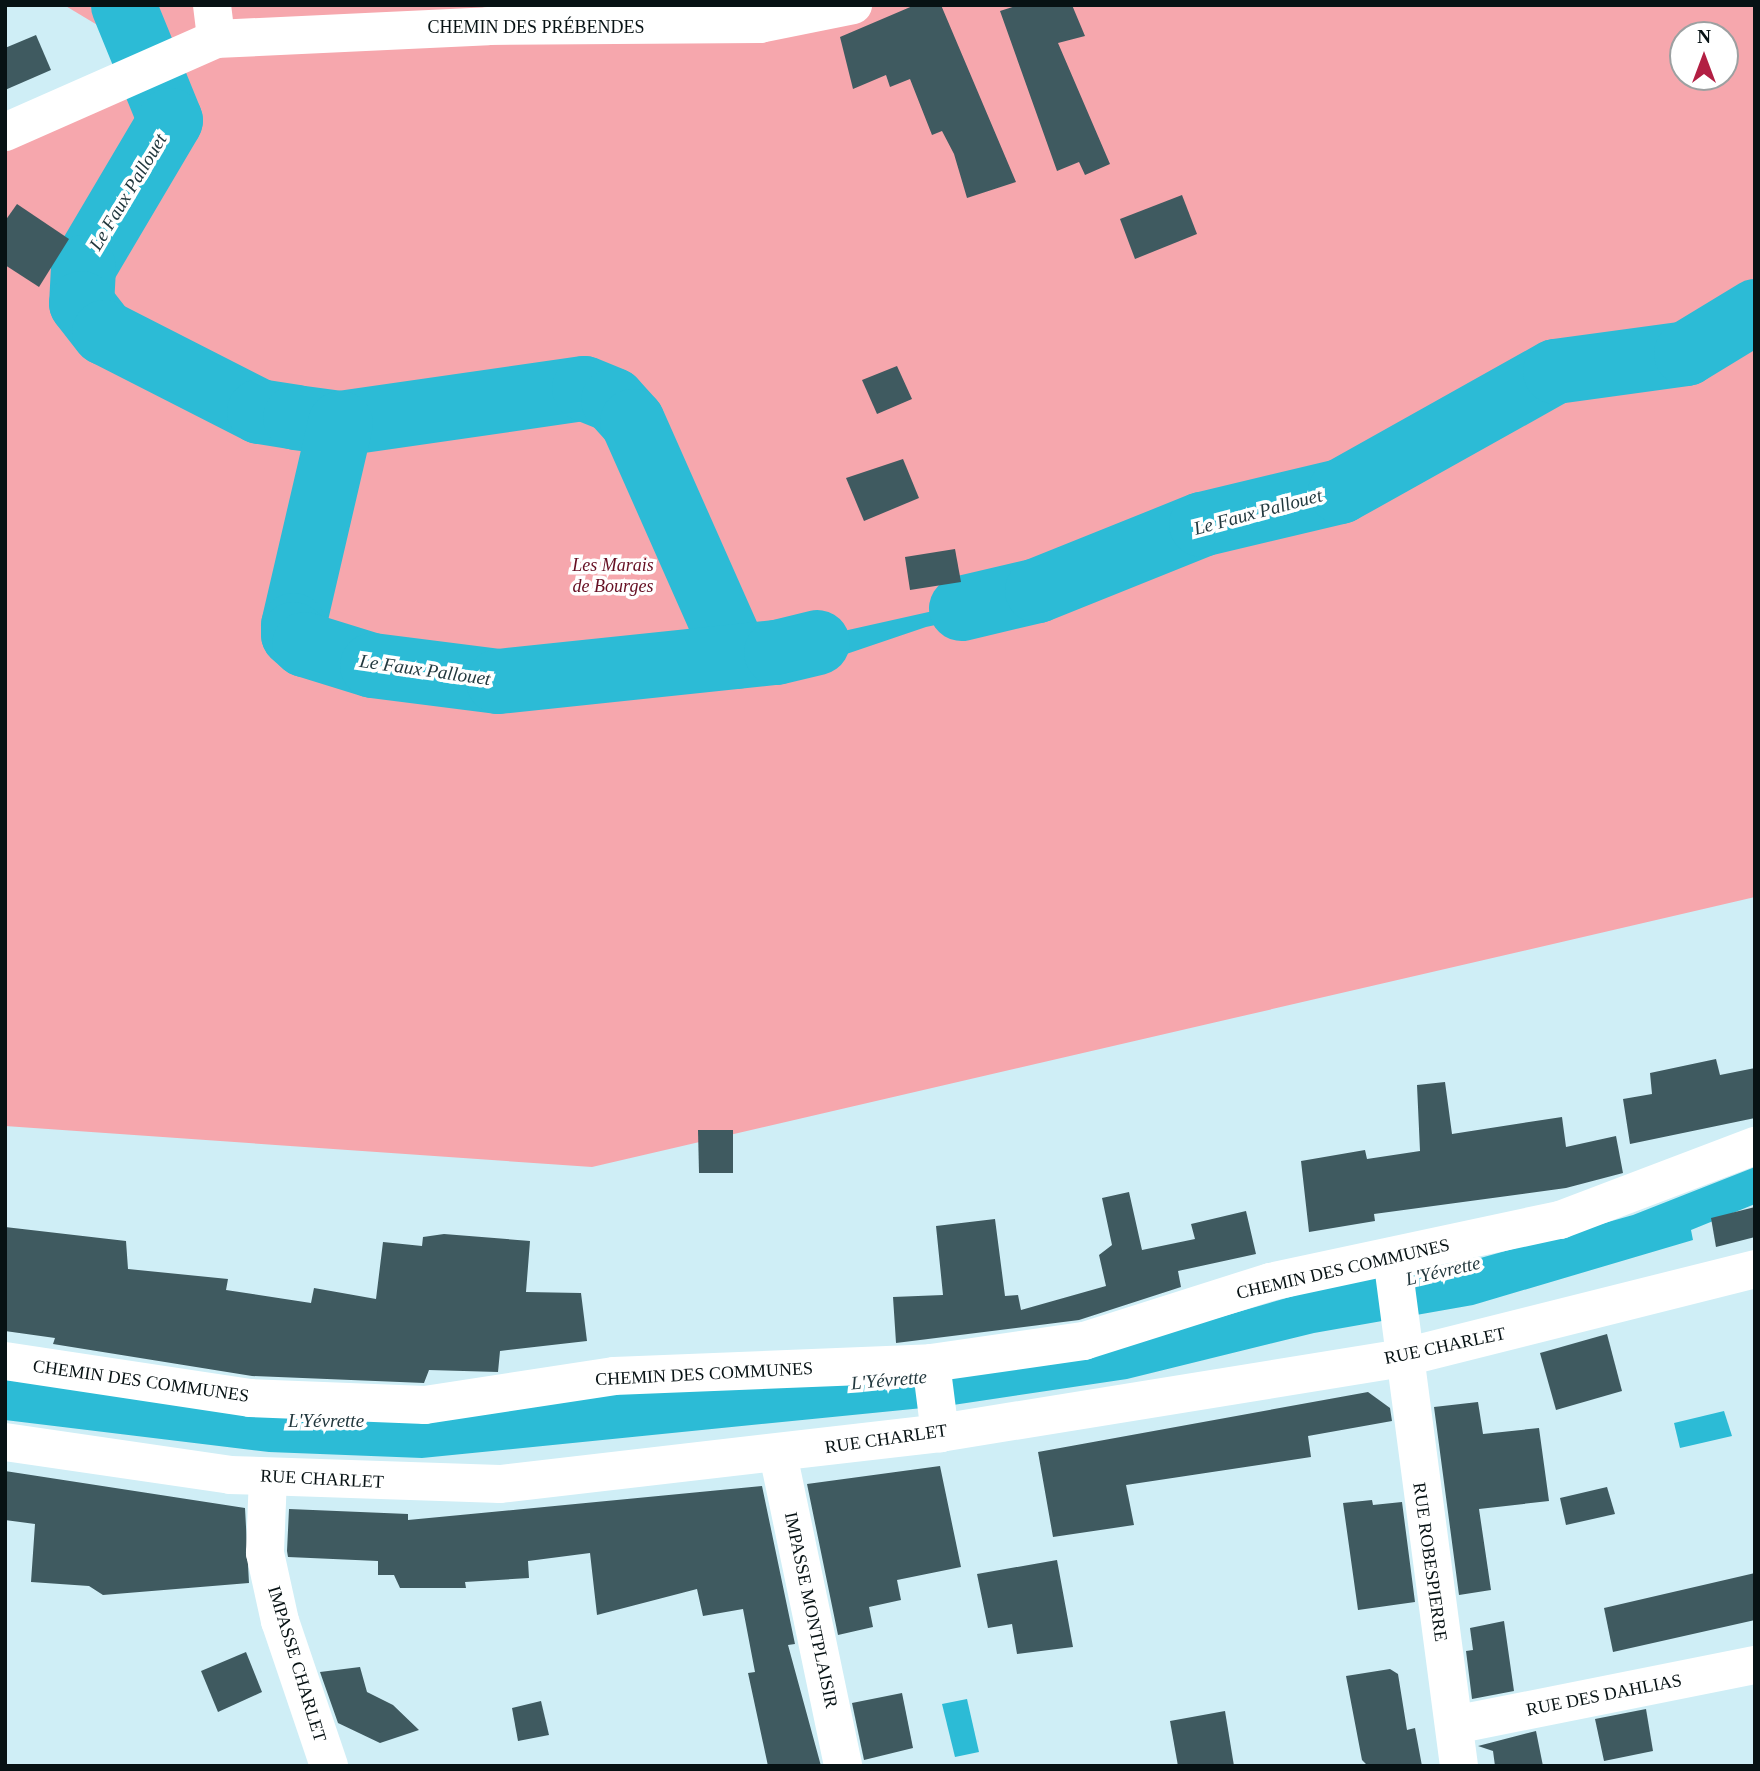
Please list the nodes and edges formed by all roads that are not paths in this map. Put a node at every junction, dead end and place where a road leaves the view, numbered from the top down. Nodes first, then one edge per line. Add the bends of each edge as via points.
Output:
1 (853, 5) edge
2 (214, 22) edge
3 (5, 132) edge
4 (1755, 1146) edge
5 (1392, 1263) junction
6 (1755, 1269) edge
7 (1400, 1343) junction
8 (5, 1361) edge
9 (932, 1367) junction
10 (939, 1425) junction
11 (5, 1442) edge
12 (778, 1454) junction
13 (268, 1477) junction
14 (1755, 1665) edge
15 (1454, 1725) junction
16 (329, 1766) edge
17 (844, 1766) edge
18 (1459, 1766) edge

1 - 2 street, CHEMIN DES PRÉBENDES via 760,24
2 - 3 street, CHEMIN DES PRÉBENDES via 179,56
4 - 5 street, CHEMIN DES COMMUNES via 1560,1220
5 - 7 street, RUE ROBESPIERRE
5 - 9 street, CHEMIN DES COMMUNES via 1270,1282 1084,1341
6 - 7 street, RUE CHARLET
7 - 10 street, RUE CHARLET
7 - 15 street, RUE ROBESPIERRE
8 - 9 street, CHEMIN DES COMMUNES via 250,1398 425,1405 614,1376
9 - 10 street
10 - 12 street, RUE CHARLET
11 - 13 street, RUE CHARLET
12 - 13 street, RUE CHARLET via 500,1484
12 - 17 street, IMPASSE MONTPLAISIR
13 - 16 street, IMPASSE CHARLET via 265,1553 281,1621
14 - 15 street, RUE DES DAHLIAS
15 - 18 street, RUE ROBESPIERRE

